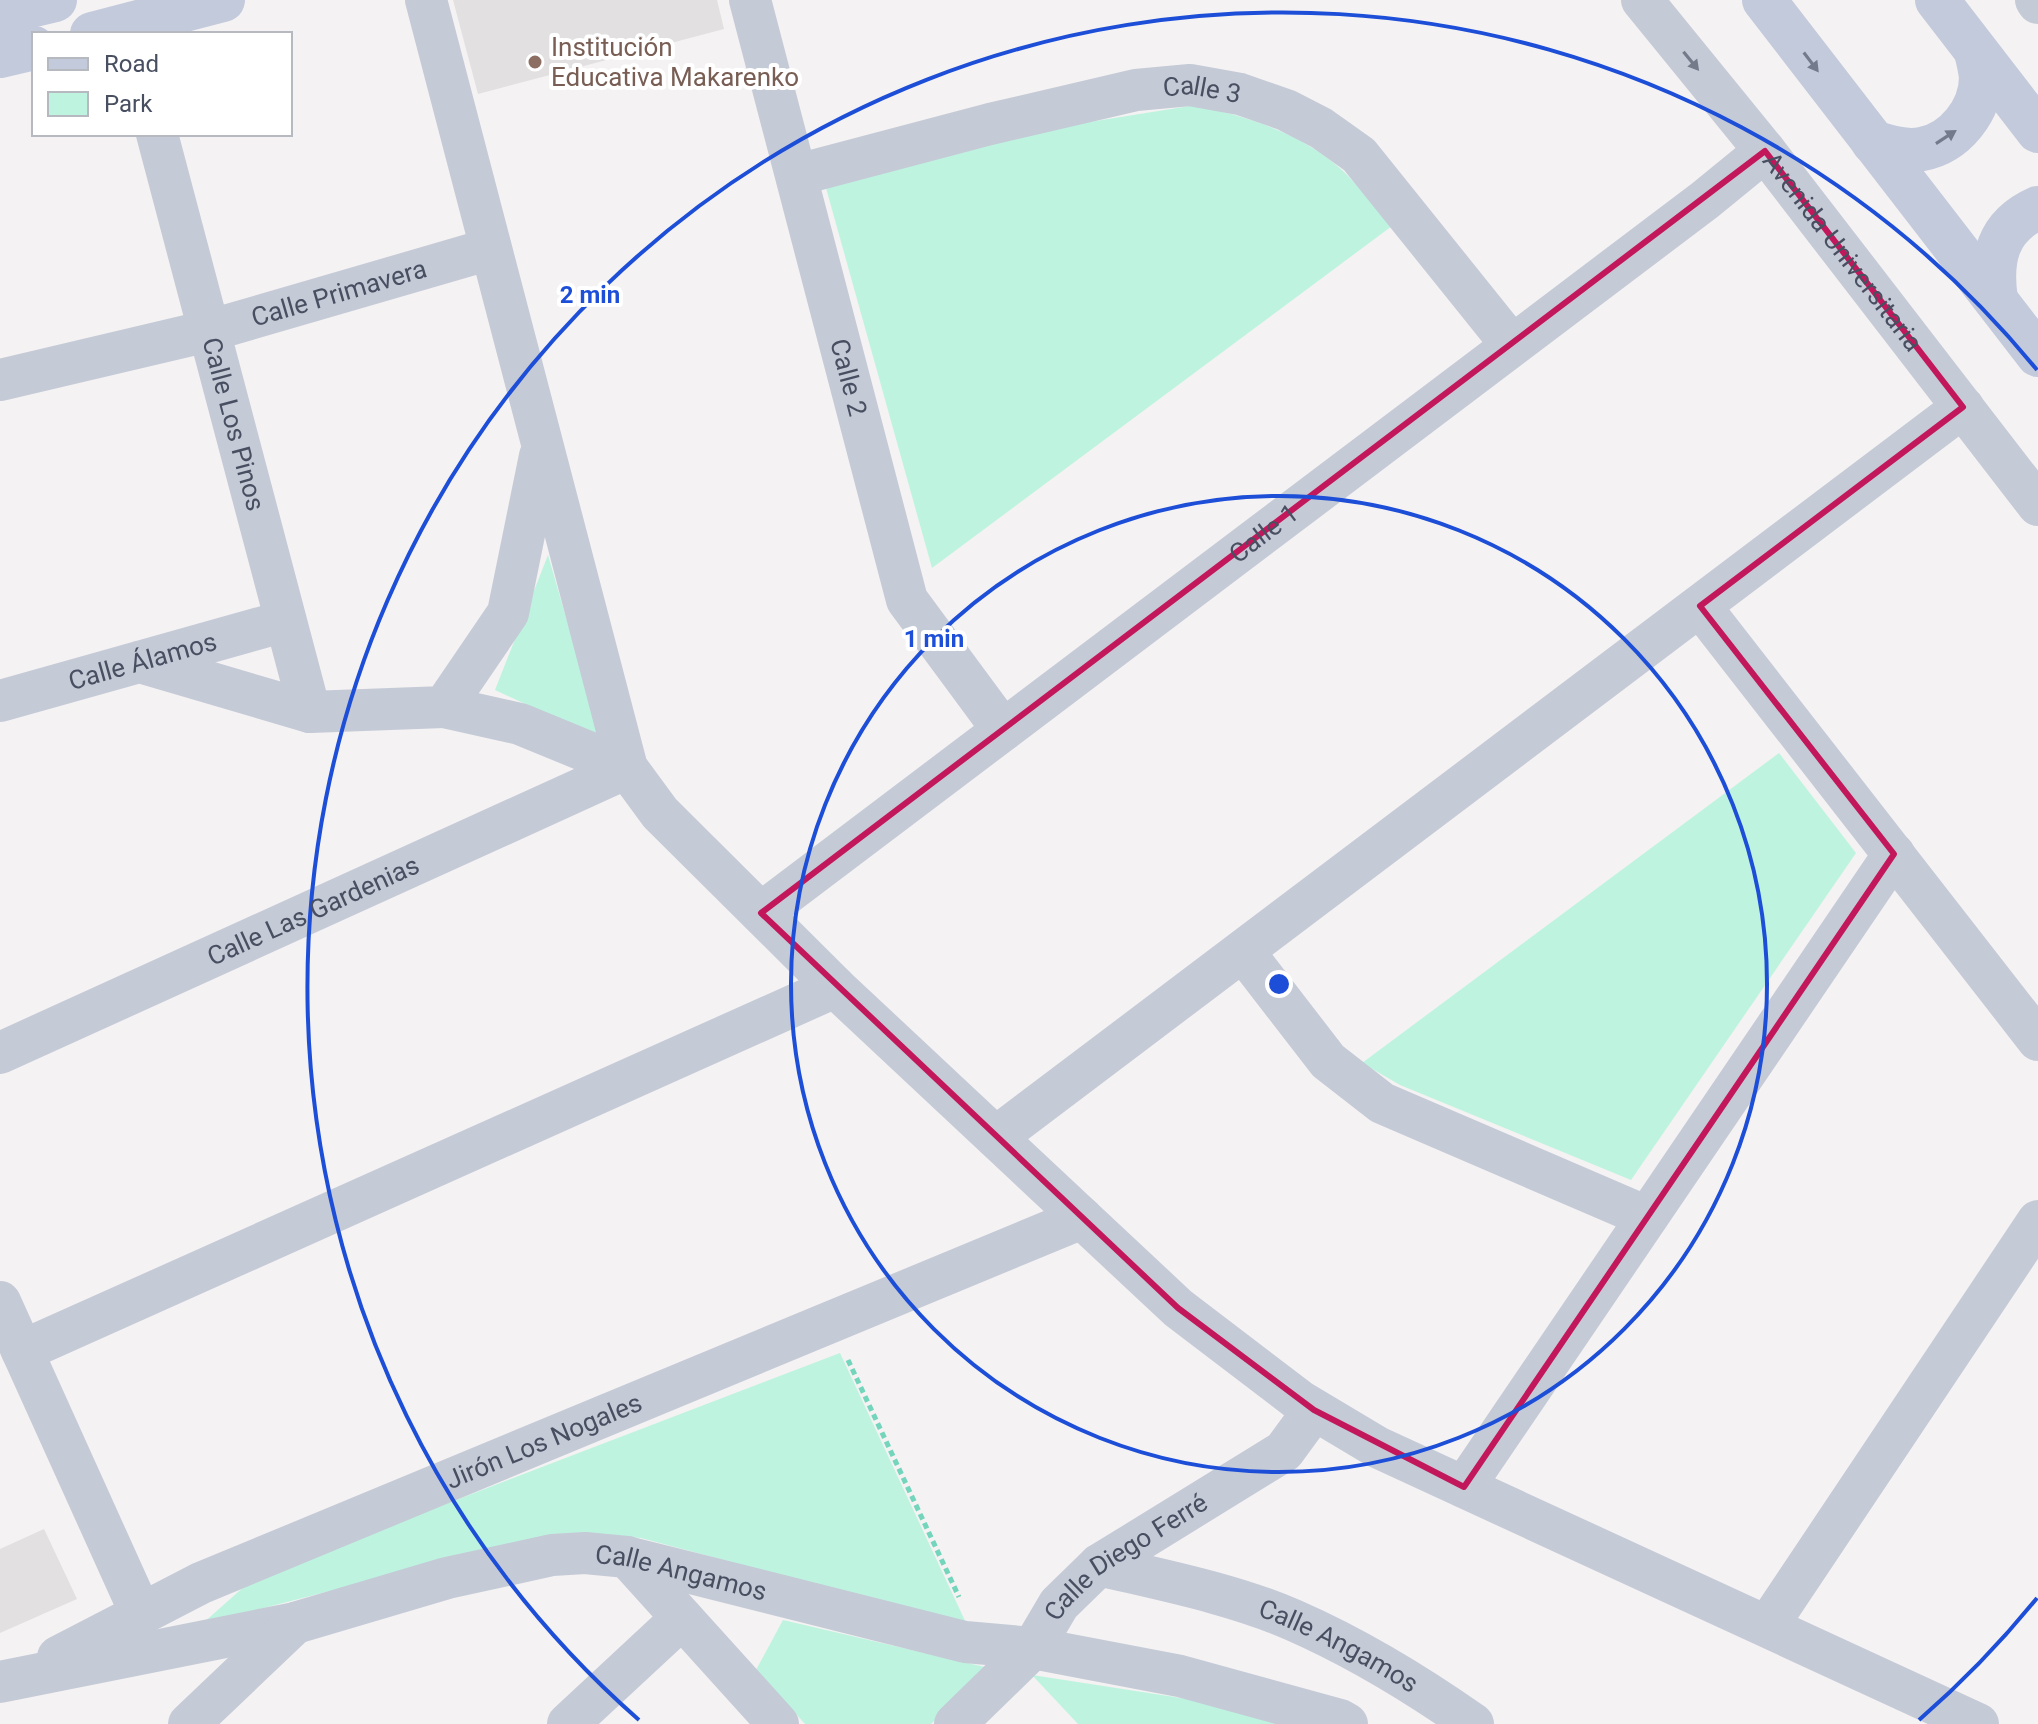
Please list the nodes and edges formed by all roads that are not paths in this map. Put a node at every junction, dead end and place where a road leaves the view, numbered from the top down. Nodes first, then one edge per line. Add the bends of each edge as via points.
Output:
1 (55, 0) edge
2 (223, 0) edge
3 (426, 0) edge
4 (750, 0) edge
5 (1642, 0) edge
6 (1764, 0) edge
7 (1937, 0) edge
8 (0, 13) edge
9 (115, 31) edge
10 (32, 48) edge
11 (1976, 52) junction
12 (0, 56) edge
13 (2038, 131) edge
14 (158, 136) edge
15 (1873, 142) junction
16 (1765, 151) junction
17 (797, 175) junction
18 (2038, 208) edge
19 (490, 249) junction
20 (1996, 300) junction
21 (208, 331) junction
22 (1511, 344) junction
23 (2038, 355) edge
24 (0, 380) edge
25 (1963, 407) junction
26 (542, 447) junction
27 (2038, 505) edge
28 (1700, 606) junction
29 (285, 621) junction
30 (140, 662) junction
31 (0, 701) edge
32 (444, 707) junction
33 (310, 712) junction
34 (1003, 730) junction
35 (627, 768) junction
36 (1894, 854) junction
37 (761, 913) junction
38 (1243, 951) junction
39 (835, 987) junction
40 (2038, 1040) edge
41 (0, 1053) edge
42 (996, 1137) junction
43 (1647, 1217) junction
44 (1082, 1218) junction
45 (2038, 1221) edge
46 (0, 1302) edge
47 (22, 1351) junction
48 (1314, 1410) junction
49 (1464, 1487) junction
50 (627, 1557) junction
51 (1099, 1565) junction
52 (141, 1614) junction
53 (682, 1618) junction
54 (295, 1623) junction
55 (1768, 1625) junction
56 (1033, 1648) junction
57 (7, 1681) edge
58 (1341, 1723) edge
59 (189, 1724) edge
60 (568, 1724) edge
61 (778, 1724) edge
62 (955, 1724) edge
63 (1473, 1724) edge
64 (1978, 1724) edge

1 - 8 main road
2 - 9 main road
3 - 19 street
4 - 17 street, Calle 2
5 -> 16 street, Avenida Universitaria
6 -> 15 main road
7 - 11 main road
10 - 12 main road
11 - 13 main road
15 -> 11 main road via 1897,150 1922,149 1945,140 1964,124 1981,77
14 - 21 street, Calle Los Pinos
15 - 20 main road
16 - 22 street, Calle 1
16 - 25 street, Avenida Universitaria
17 - 22 street, Calle 3 via 1136,90 1190,85 1240,94 1286,110 1359,155
17 - 34 street, Calle 2 via 907,600
18 - 20 main road via 2007,230 1995,252
19 - 21 street, Calle Primavera
19 - 26 street
20 - 23 main road
21 - 24 street, Calle Primavera
21 - 29 street, Calle Los Pinos
22 - 34 street, Calle 1
25 - 27 street, Avenida Universitaria
25 - 28 street
26 - 32 street via 508,613
26 - 35 street
28 - 36 street
28 - 38 street
29 - 30 street, Calle Álamos
29 - 33 street, Calle Los Pinos
30 - 31 street, Calle Álamos
30 - 33 street
32 - 33 street
32 - 35 street via 520,724
34 - 37 street, Calle 1
35 - 37 street via 660,813
35 - 41 street, Calle Las Gardenias
36 - 40 street
36 - 43 street
37 - 39 street
38 - 42 street
38 - 43 street via 1328,1061 1382,1103
39 - 42 street
39 - 47 street
42 - 44 street
43 - 49 street
44 - 48 street via 1178,1308
44 - 52 street, Jirón Los Nogales via 201,1583
45 - 55 street
46 - 47 street
47 - 52 street
48 - 49 street via 1377,1447
48 - 51 street, Calle Diego Ferré via 1284,1451
49 - 55 street
50 - 53 street
50 - 54 street, Calle Angamos via 552,1555 447,1578
50 - 56 street, Calle Angamos via 965,1642
51 - 56 street, Calle Diego Ferré via 1059,1604
51 - 63 street, Calle Angamos via 1291,1619 1414,1683
52 - 57 street, Jirón Los Nogales
53 - 60 street
53 - 61 street
54 - 57 street, Calle Angamos
54 - 59 street
55 - 64 street
56 - 58 street, Calle Angamos via 1180,1676
56 - 62 street, Calle Diego Ferré

